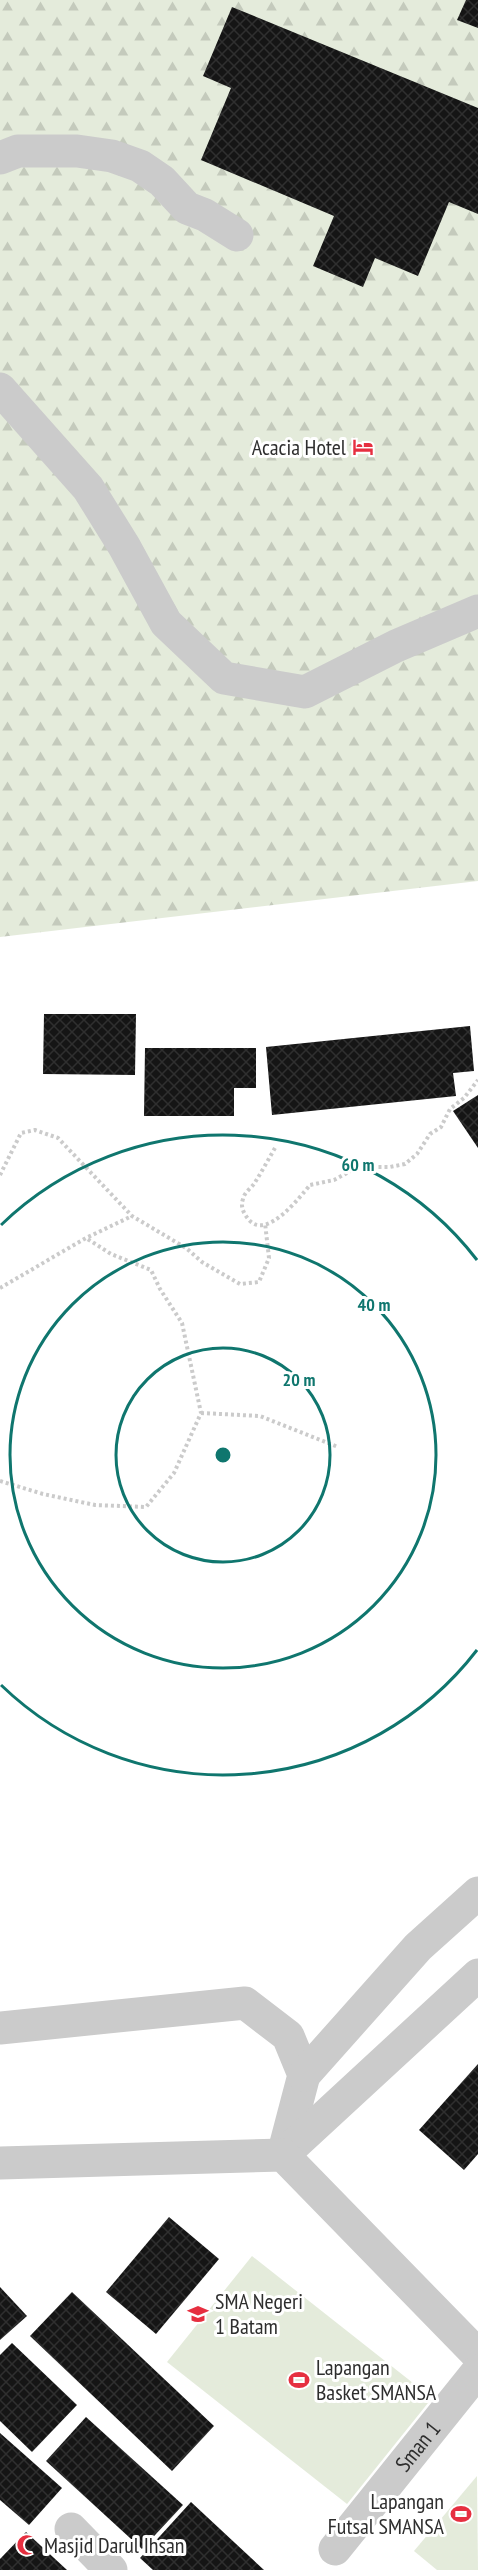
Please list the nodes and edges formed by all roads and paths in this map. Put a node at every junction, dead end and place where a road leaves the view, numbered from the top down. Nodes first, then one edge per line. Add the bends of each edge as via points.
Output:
1 (0, 158) edge
2 (237, 235) dead end
3 (0, 389) edge
4 (478, 611) edge
5 (478, 1080) edge
6 (275, 1148) dead end
7 (0, 1175) edge
8 (132, 1216) junction
9 (265, 1223) junction
10 (86, 1238) junction
11 (0, 1288) edge
12 (201, 1413) junction
13 (338, 1447) dead end
14 (0, 1481) edge
15 (478, 1893) edge
16 (478, 1975) edge
17 (0, 2028) edge
18 (304, 2075) junction
19 (283, 2155) junction
20 (0, 2163) edge
21 (478, 2355) edge
22 (478, 2371) edge
23 (71, 2529) dead end
24 (335, 2549) dead end
25 (111, 2570) edge

1 - 2 street via 18,151 77,151 112,156 140,166 162,181 187,208
3 - 4 street via 88,488 166,623 224,678 305,692 396,646
5 - 9 path via 405,1164 358,1167 334,1180 310,1185 280,1217
6 - 9 path via 243,1197 242,1206 252,1224
7 - 8 path via 21,1133 35,1130 58,1138
8 - 9 path via 240,1284 259,1282 270,1258
8 - 10 path
10 - 11 path
10 - 12 path via 111,1254 151,1270 182,1323
12 - 13 path via 260,1416
12 - 14 path via 174,1473 146,1507 95,1505
15 - 18 street via 417,1947
16 - 19 street
17 - 18 street via 245,2003 288,2036
18 - 19 street
19 - 20 street
19 - 21 street
22 - 24 street, Sman 1
23 - 25 street

